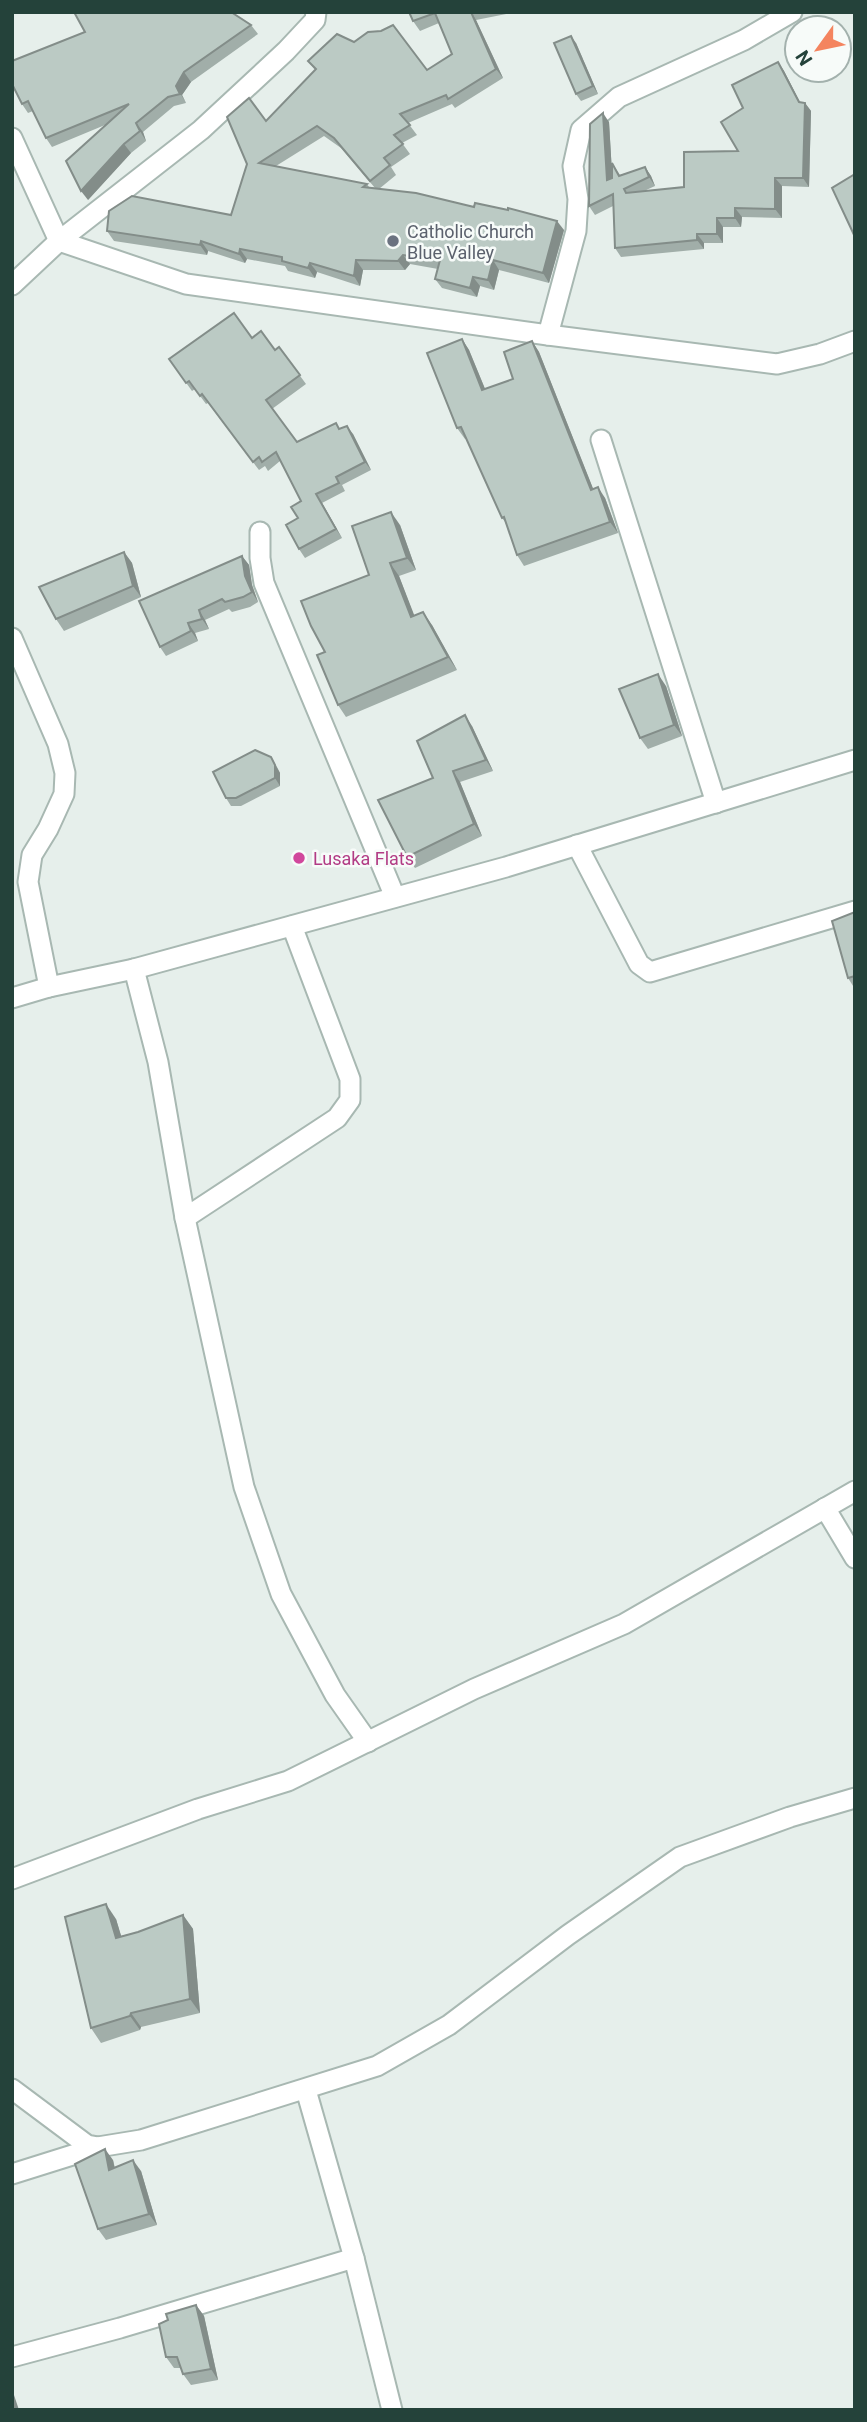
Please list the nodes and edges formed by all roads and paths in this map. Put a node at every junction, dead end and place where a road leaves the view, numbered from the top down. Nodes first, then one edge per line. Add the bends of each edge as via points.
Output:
1 (316, 12) edge
2 (792, 12) edge
3 (12, 138) edge
4 (59, 241) junction
5 (12, 285) edge
6 (548, 335) junction
7 (855, 341) edge
8 (601, 440) dead end
9 (260, 532) dead end
10 (12, 638) edge
11 (855, 760) edge
12 (716, 803) junction
13 (577, 845) junction
14 (395, 897) junction
15 (855, 911) edge
16 (292, 926) junction
17 (134, 970) junction
18 (49, 987) junction
19 (12, 998) edge
20 (185, 1218) junction
21 (855, 1491) edge
22 (825, 1508) junction
23 (855, 1558) edge
24 (368, 1742) junction
25 (855, 1798) edge
26 (12, 1878) edge
27 (12, 2089) edge
28 (306, 2090) junction
29 (99, 2147) junction
30 (12, 2174) edge
31 (355, 2258) junction
32 (12, 2357) edge
33 (392, 2410) edge

1 - 4 street via 315,20 286,51 201,130
2 - 6 street via 744,40 619,96 581,130 573,166 578,198 576,231
3 - 4 street
4 - 5 street
4 - 6 street via 186,284
6 - 7 street via 777,364
8 - 12 street
9 - 14 street via 264,583
10 - 18 street via 58,744 65,773 64,793 32,855 28,882
11 - 12 street
12 - 13 street
13 - 14 street
13 - 15 street via 639,964 650,972
14 - 16 street
16 - 17 street
16 - 20 street via 350,1079 350,1100 337,1118
17 - 18 street
17 - 20 street via 158,1062
18 - 19 street
20 - 24 street via 244,1487 281,1594 335,1695
21 - 22 street
22 - 23 street
22 - 24 street via 624,1624 474,1689
24 - 26 street via 288,1781
25 - 28 street via 680,1857 449,2025 377,2066
27 - 29 street via 87,2145
28 - 29 street via 141,2140
28 - 31 street
29 - 30 street
31 - 32 street
31 - 33 street

